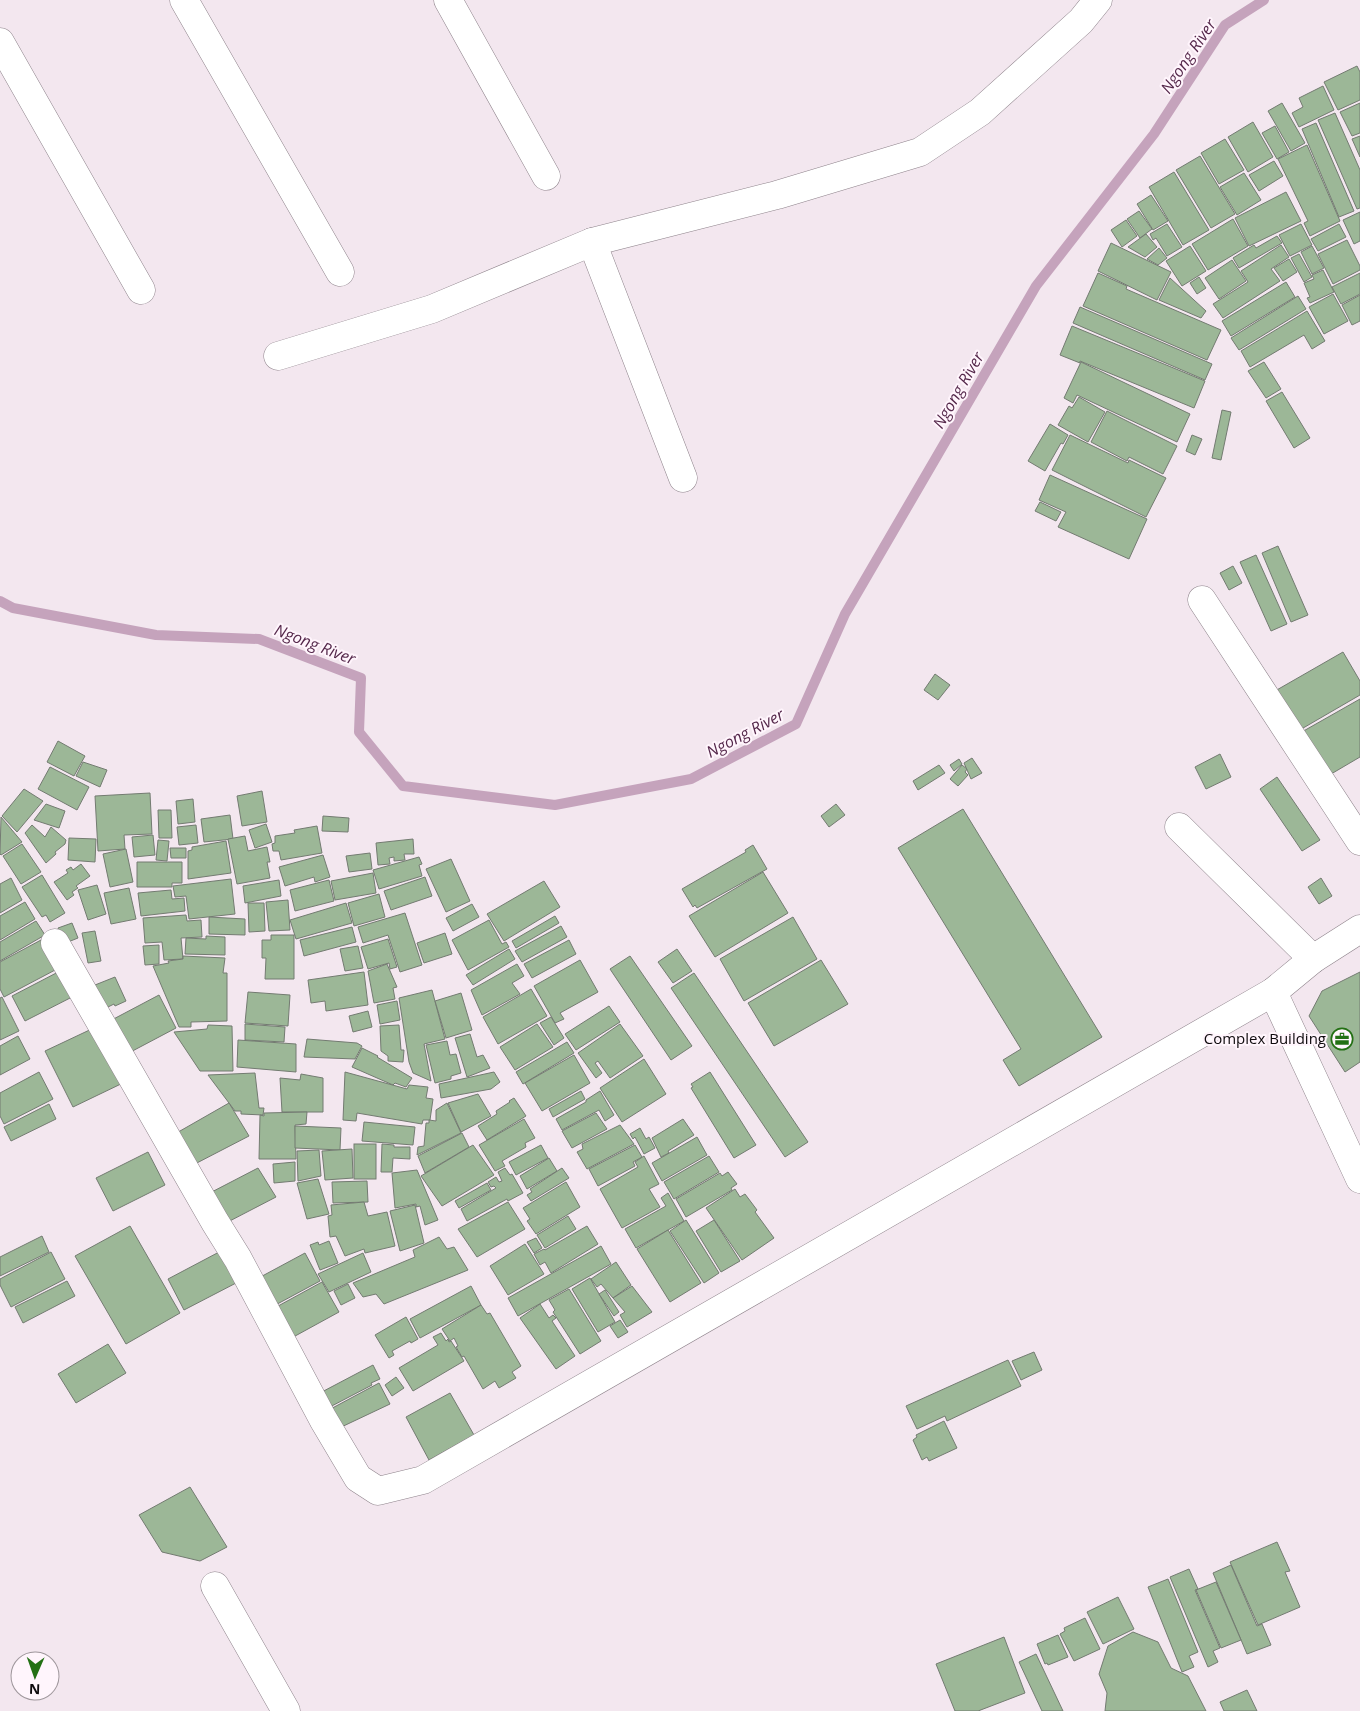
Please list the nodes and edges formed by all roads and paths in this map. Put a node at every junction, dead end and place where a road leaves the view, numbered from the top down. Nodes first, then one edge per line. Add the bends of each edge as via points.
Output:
1 (184, 0) edge
2 (448, 0) edge
3 (1098, 0) edge
4 (0, 42) edge
5 (546, 176) dead end
6 (592, 242) junction
7 (340, 272) dead end
8 (141, 290) dead end
9 (278, 356) dead end
10 (683, 478) dead end
11 (1202, 600) dead end
12 (1179, 827) dead end
13 (1360, 841) edge
14 (1360, 929) edge
15 (55, 943) dead end
16 (1312, 958) junction
17 (1273, 992) junction
18 (1360, 1179) edge
19 (215, 1586) dead end
20 (286, 1711) edge

1 - 7 street
2 - 5 street
3 - 6 street via 1081,21 980,112 920,152 778,195
4 - 8 street
6 - 9 street via 432,309
6 - 10 street
11 - 13 street
12 - 16 street
14 - 16 street
15 - 17 street via 238,1260 323,1419 358,1478 378,1491 423,1480
16 - 17 street
17 - 18 street
19 - 20 street

